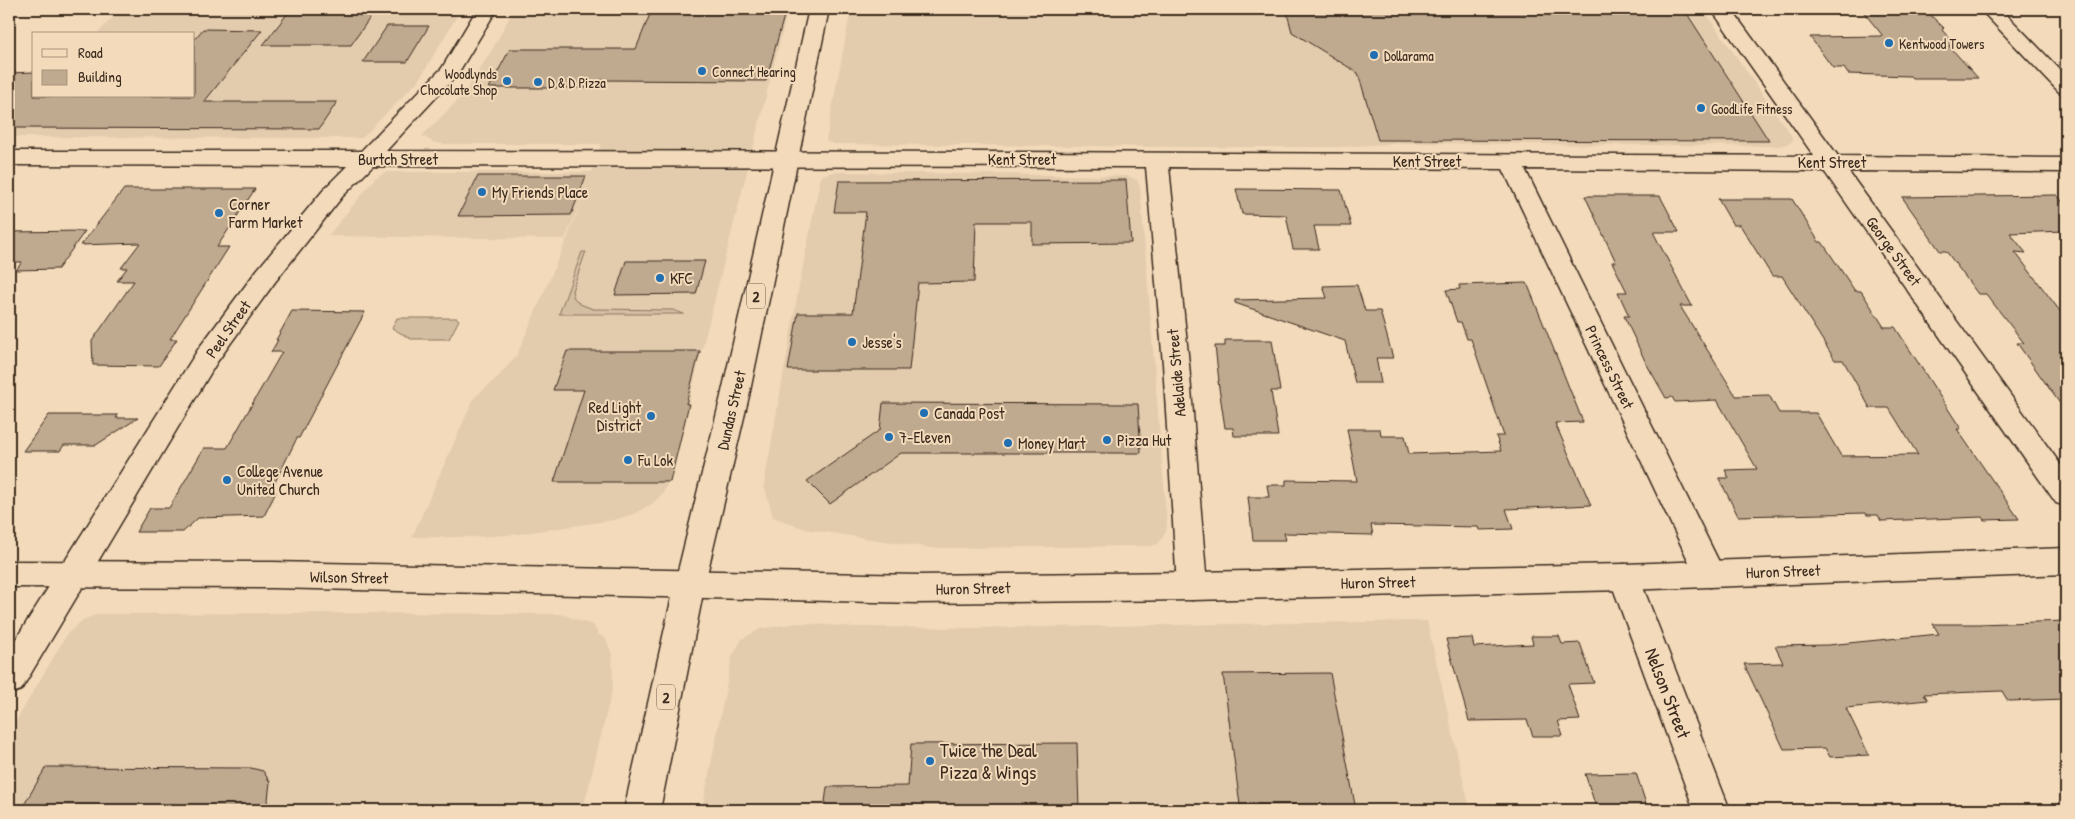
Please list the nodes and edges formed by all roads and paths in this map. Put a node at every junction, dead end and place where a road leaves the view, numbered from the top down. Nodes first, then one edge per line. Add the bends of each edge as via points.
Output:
1 (487, 9) edge
2 (819, 9) edge
3 (1721, 9) edge
4 (1990, 9) edge
5 (2066, 88) edge
6 (9, 158) edge
7 (366, 159) junction
8 (787, 159) junction
9 (1157, 160) junction
10 (1510, 161) junction
11 (1830, 162) junction
12 (2066, 165) edge
13 (2066, 494) edge
14 (2066, 561) edge
15 (9, 574) edge
16 (73, 574) junction
17 (1710, 574) junction
18 (1624, 577) junction
19 (690, 583) junction
20 (1192, 586) junction
21 (9, 679) edge
22 (642, 810) edge
23 (1712, 810) edge

1 - 7 street, Peel Street via 450,71
2 - 8 street, Dundas Street / 2
3 - 11 street, George Street
4 - 5 street
6 - 7 street, Burtch Street
7 - 8 street, Burtch Street
7 - 16 street, Peel Street via 334,192 236,316
8 - 9 street, Kent Street
8 - 19 street, Dundas Street / 2
9 - 10 street, Kent Street
9 - 20 street, Adelaide Street
10 - 11 street, Kent Street
10 - 17 street, Princess Street
11 - 12 street, Kent Street
11 - 13 street, George Street
14 - 17 street, Huron Street
15 - 16 street, Wilson Street
16 - 19 street, Wilson Street
16 - 21 street, Peel Street
17 - 18 street, Huron Street
18 - 20 street, Huron Street
18 - 23 street, Nelson Street
19 - 20 street, Huron Street via 917,589
19 - 22 street, Dundas Street / 2

